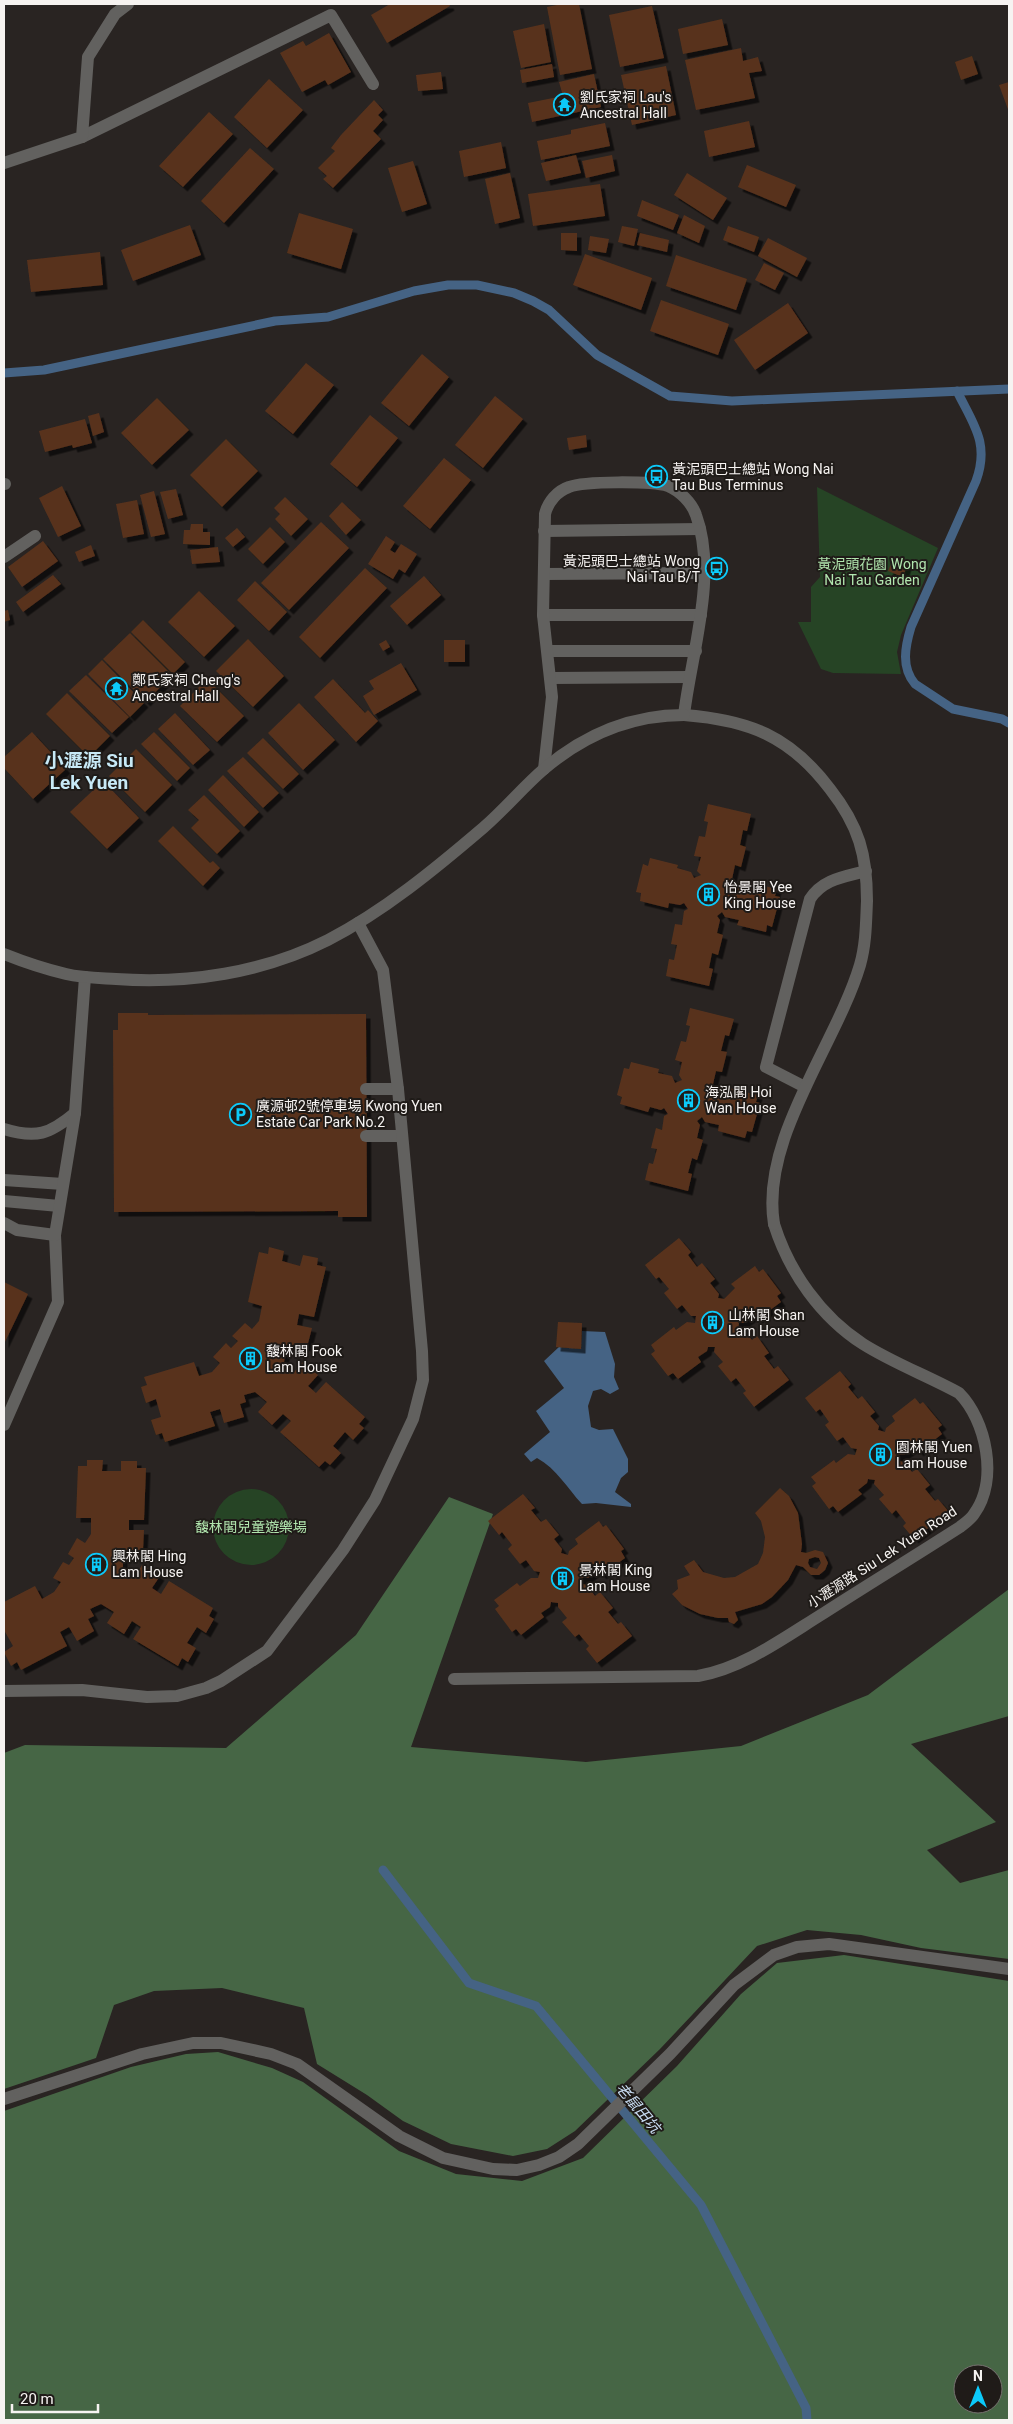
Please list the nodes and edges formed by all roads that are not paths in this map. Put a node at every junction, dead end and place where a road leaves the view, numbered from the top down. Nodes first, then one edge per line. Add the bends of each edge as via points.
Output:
1 (128, 4) edge
2 (373, 84) dead end
3 (82, 137) junction
4 (4, 163) edge
5 (700, 529) junction
6 (544, 531) junction
7 (34, 536) dead end
8 (4, 557) edge
9 (704, 573) junction
10 (544, 574) junction
11 (543, 614) junction
12 (701, 615) junction
13 (548, 651) junction
14 (696, 651) junction
15 (689, 677) junction
16 (552, 678) junction
17 (684, 715) junction
18 (544, 769) junction
19 (866, 871) junction
20 (358, 923) junction
21 (4, 954) edge
22 (85, 977) junction
23 (805, 1087) junction
24 (366, 1089) dead end
25 (398, 1089) junction
26 (75, 1113) junction
27 (4, 1129) edge
28 (366, 1136) dead end
29 (402, 1136) junction
30 (4, 1180) edge
31 (63, 1184) junction
32 (4, 1201) edge
33 (59, 1206) junction
34 (4, 1223) edge
35 (55, 1235) junction
36 (4, 1425) edge
37 (454, 1679) dead end
38 (4, 1691) edge
39 (1009, 1970) edge
40 (4, 2099) edge

1 - 3 street via 115,14 88,57
2 - 3 street via 331,15
3 - 4 street
5 - 6 street
5 - 6 street via 685,497 668,486 605,483 572,486 556,494 547,507
5 - 9 street
6 - 10 street
7 - 8 street
9 - 10 street
9 - 12 street
10 - 11 street
11 - 12 street
11 - 13 street
12 - 14 street
13 - 14 street
13 - 16 street
14 - 15 street
15 - 16 street
15 - 17 street
16 - 18 street
17 - 18 street, 小瀝源路 Siu Lek Yuen Road via 642,719 604,731
17 - 19 street, 小瀝源路 Siu Lek Yuen Road via 750,726 798,755 825,782 851,819 859,837
18 - 20 street, 小瀝源路 Siu Lek Yuen Road via 485,826 403,892
19 - 23 street, 小瀝源路 Siu Lek Yuen Road via 866,929 860,964 846,1003
19 - 23 street via 821,886 810,899 766,1067
20 - 22 street, 小瀝源路 Siu Lek Yuen Road via 286,958 244,970 164,980
20 - 25 street via 383,970
21 - 22 street, 小瀝源路 Siu Lek Yuen Road
22 - 26 street
23 - 37 street, 小瀝源路 Siu Lek Yuen Road via 775,1173 771,1197 780,1244 793,1270 836,1323 873,1350 959,1392 968,1402 977,1420 987,1462 983,1496 974,1514 960,1527 796,1630 717,1673 698,1676
24 - 25 street
25 - 29 street
26 - 27 street via 57,1129 26,1136
26 - 31 street
28 - 29 street
29 - 38 street via 423,1380 413,1419 397,1455 367,1514 343,1550 267,1651 206,1688 162,1697 90,1690
30 - 31 street
31 - 33 street
32 - 33 street
33 - 35 street
34 - 35 street via 17,1230
35 - 36 street via 58,1302
39 - 40 street via 829,1944 797,1946 774,1955 734,1985 670,2054 578,2144 553,2160 518,2170 477,2167 443,2158 399,2136 297,2064 271,2054 221,2043 193,2043 142,2054

